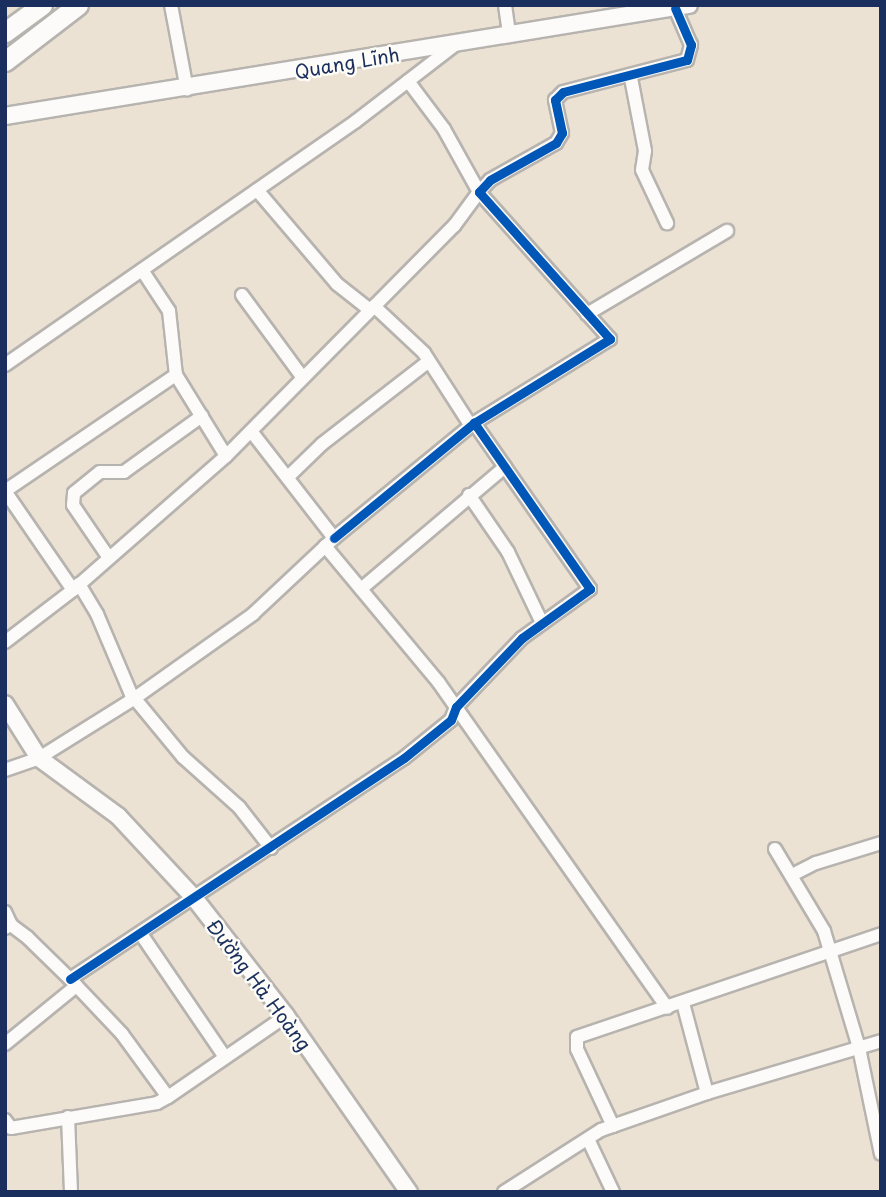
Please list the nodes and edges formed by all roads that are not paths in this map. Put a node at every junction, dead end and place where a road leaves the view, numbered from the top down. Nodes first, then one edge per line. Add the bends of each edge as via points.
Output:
1 (42, 5) edge
2 (78, 5) edge
3 (171, 5) edge
4 (505, 5) edge
5 (682, 6) edge
6 (5, 32) edge
7 (509, 35) junction
8 (456, 44) junction
9 (5, 61) edge
10 (631, 78) junction
11 (408, 81) junction
12 (187, 90) junction
13 (5, 116) edge
14 (257, 190) junction
15 (479, 192) junction
16 (667, 223) dead end
17 (727, 231) dead end
18 (142, 270) junction
19 (242, 295) dead end
20 (372, 308) junction
21 (587, 314) junction
22 (429, 361) junction
23 (5, 365) edge
24 (176, 375) junction
25 (303, 378) junction
26 (202, 416) junction
27 (473, 424) junction
28 (251, 431) junction
29 (226, 456) junction
30 (505, 467) junction
31 (288, 477) junction
32 (469, 495) junction
33 (330, 542) junction
34 (109, 558) junction
35 (76, 587) junction
36 (361, 589) junction
37 (542, 623) junction
38 (5, 642) edge
39 (135, 698) junction
40 (5, 704) edge
41 (456, 707) junction
42 (39, 758) junction
43 (5, 770) edge
44 (881, 843) edge
45 (271, 848) junction
46 (775, 849) dead end
47 (792, 875) junction
48 (195, 899) junction
49 (5, 912) edge
50 (8, 927) edge
51 (141, 934) junction
52 (881, 934) edge
53 (829, 951) junction
54 (73, 983) junction
55 (683, 1003) junction
56 (667, 1008) junction
57 (286, 1016) junction
58 (881, 1041) edge
59 (5, 1044) edge
60 (859, 1048) junction
61 (225, 1057) junction
62 (707, 1093) junction
63 (168, 1097) junction
64 (68, 1117) junction
65 (878, 1117) edge
66 (7, 1126) edge
67 (613, 1126) junction
68 (588, 1139) junction
69 (881, 1154) edge
70 (71, 1192) edge
71 (409, 1192) edge
72 (504, 1192) edge
73 (613, 1192) edge

1 - 6 main road
2 - 9 main road
3 - 12 street
4 - 7 street
5 - 7 street, Quang Lĩnh
5 - 10 street via 690,57
7 - 8 street, Quang Lĩnh
8 - 11 street
8 - 12 street, Quang Lĩnh
10 - 15 street via 594,82 563,92 555,100 562,133 556,143 490,180
10 - 16 street via 645,150 642,170
11 - 14 street
11 - 15 street via 444,129
12 - 13 street, Quang Lĩnh
14 - 18 street
14 - 20 street via 337,284
15 - 20 street via 454,226
15 - 21 street
17 - 21 street
18 - 23 street
18 - 24 street via 169,311
19 - 25 street
20 - 22 street via 405,331
20 - 25 street
21 - 27 street via 610,339
22 - 27 street
22 - 31 street via 322,444
24 - 26 street
24 - 35 street via 5,491
25 - 28 street
26 - 29 street
26 - 34 street via 124,472 100,472 74,493 73,505
27 - 30 street
27 - 33 street
28 - 29 street
28 - 31 street
29 - 34 street
30 - 32 street
30 - 37 street via 590,589
31 - 33 street
32 - 36 street
32 - 37 street via 508,552
33 - 36 street
33 - 39 street via 253,614
34 - 35 street
35 - 38 street
35 - 39 street
36 - 41 street
37 - 41 street
39 - 42 street
39 - 45 street via 176,749 239,807
40 - 42 street, Đường Hà Hoàng
41 - 45 street via 451,720 404,758
41 - 56 street
42 - 43 street
42 - 48 street, Đường Hà Hoàng via 118,816
44 - 47 street
45 - 48 street
46 - 47 street
47 - 53 street via 818,919
48 - 51 street
48 - 57 street, Đường Hà Hoàng
49 - 50 street
50 - 54 street
51 - 54 street
51 - 61 street
52 - 53 street
53 - 55 street
53 - 60 street
54 - 59 street
54 - 63 street via 122,1034
55 - 56 street
55 - 62 street
56 - 67 street via 591,1032 575,1042
57 - 61 street
57 - 71 street, Đường Hà Hoàng
58 - 60 street
60 - 62 street
60 - 65 street
61 - 63 street
62 - 67 street
63 - 64 street via 158,1103
64 - 66 street
64 - 70 street
65 - 69 street
67 - 68 street
68 - 72 street
68 - 73 street

